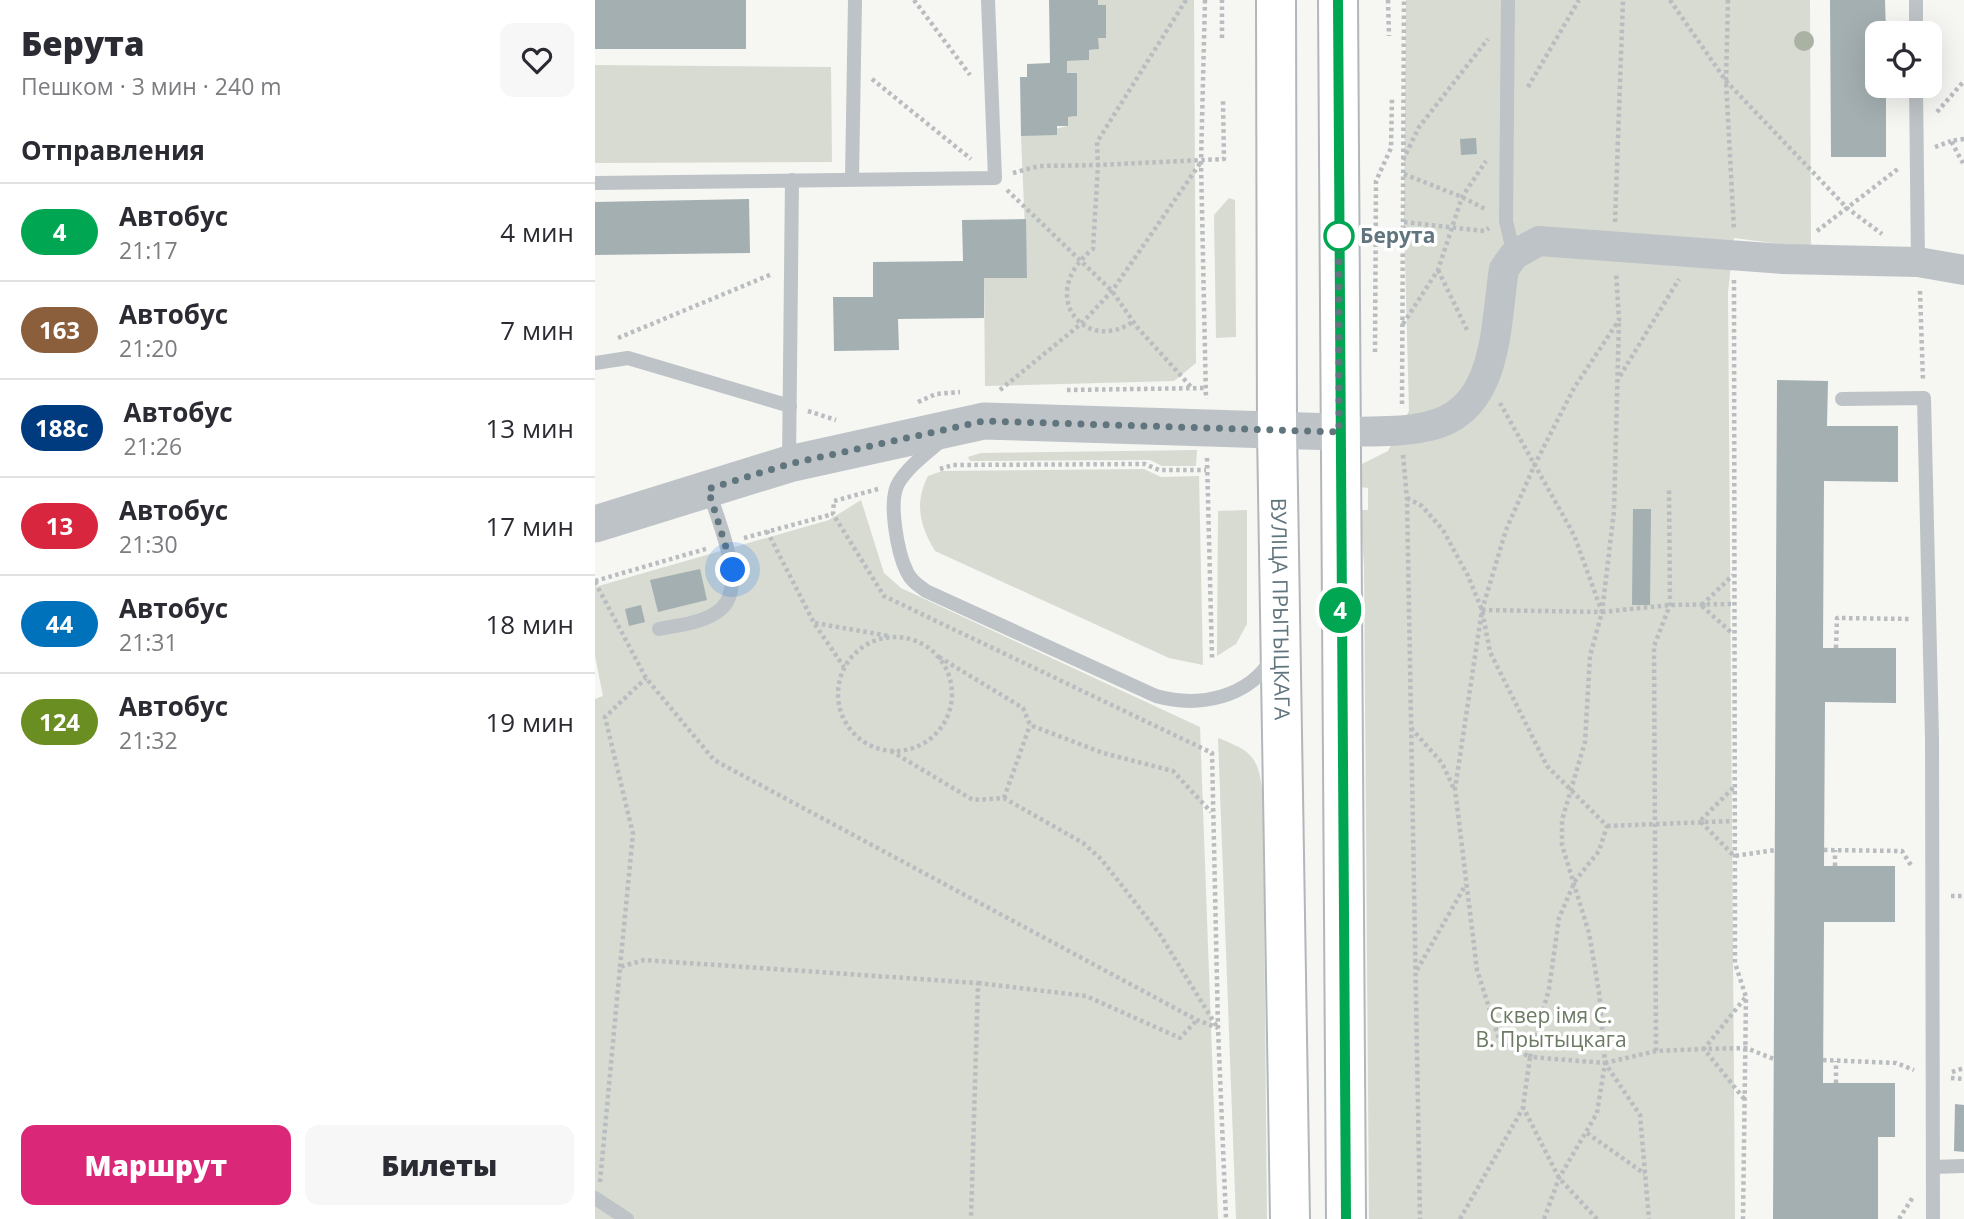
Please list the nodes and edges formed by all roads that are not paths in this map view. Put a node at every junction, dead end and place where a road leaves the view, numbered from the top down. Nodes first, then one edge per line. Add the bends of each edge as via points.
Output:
1 (855, 0) edge
2 (988, 0) edge
3 (1276, 0) edge
4 (1338, 0) edge
5 (1916, 0) edge
6 (1508, 7) edge
7 (1916, 21) edge
8 (1916, 98) edge
9 (852, 179) junction
10 (792, 180) junction
11 (595, 183) edge
12 (1514, 255) junction
13 (1918, 262) junction
14 (1964, 270) edge
15 (595, 363) edge
16 (1842, 399) dead end
17 (790, 405) junction
18 (960, 427) junction
19 (1277, 431) junction
20 (1339, 432) junction
21 (789, 464) junction
22 (708, 489) junction
23 (595, 524) edge
24 (659, 629) dead end
25 (1283, 640) junction
26 (1964, 1166) edge
27 (1933, 1167) junction
28 (596, 1199) edge
29 (627, 1219) edge
30 (1290, 1219) edge
31 (1346, 1219) edge
32 (1933, 1219) edge

1 - 9 lane
2 - 9 lane via 995,178
3 - 19 main road, ВУЛІЦА ПРЫТЫЦКАГА
4 - 20 main road
5 - 7 lane
6 - 12 lane via 1506,221
8 - 13 lane
9 - 10 lane
10 - 11 lane
10 - 17 lane
12 - 13 street via 1539,241
12 - 20 street via 1504,269 1488,372 1467,406 1430,426
13 - 14 street
15 - 17 lane via 628,358
16 - 27 lane via 1924,398
17 - 21 lane
18 - 19 street via 984,421
18 - 21 street
18 - 25 lane via 919,459 897,484 893,528 905,569 926,591 1156,696 1193,702 1229,694 1258,676
19 - 20 street
19 - 25 main road, ВУЛІЦА ПРЫТЫЦКАГА
20 - 31 main road
21 - 22 street
22 - 23 street
22 - 24 lane via 733,570 731,596 721,609 703,619
25 - 30 main road, ВУЛІЦА ПРЫТЫЦКАГА
26 - 27 lane
27 - 32 lane
28 - 29 lane

